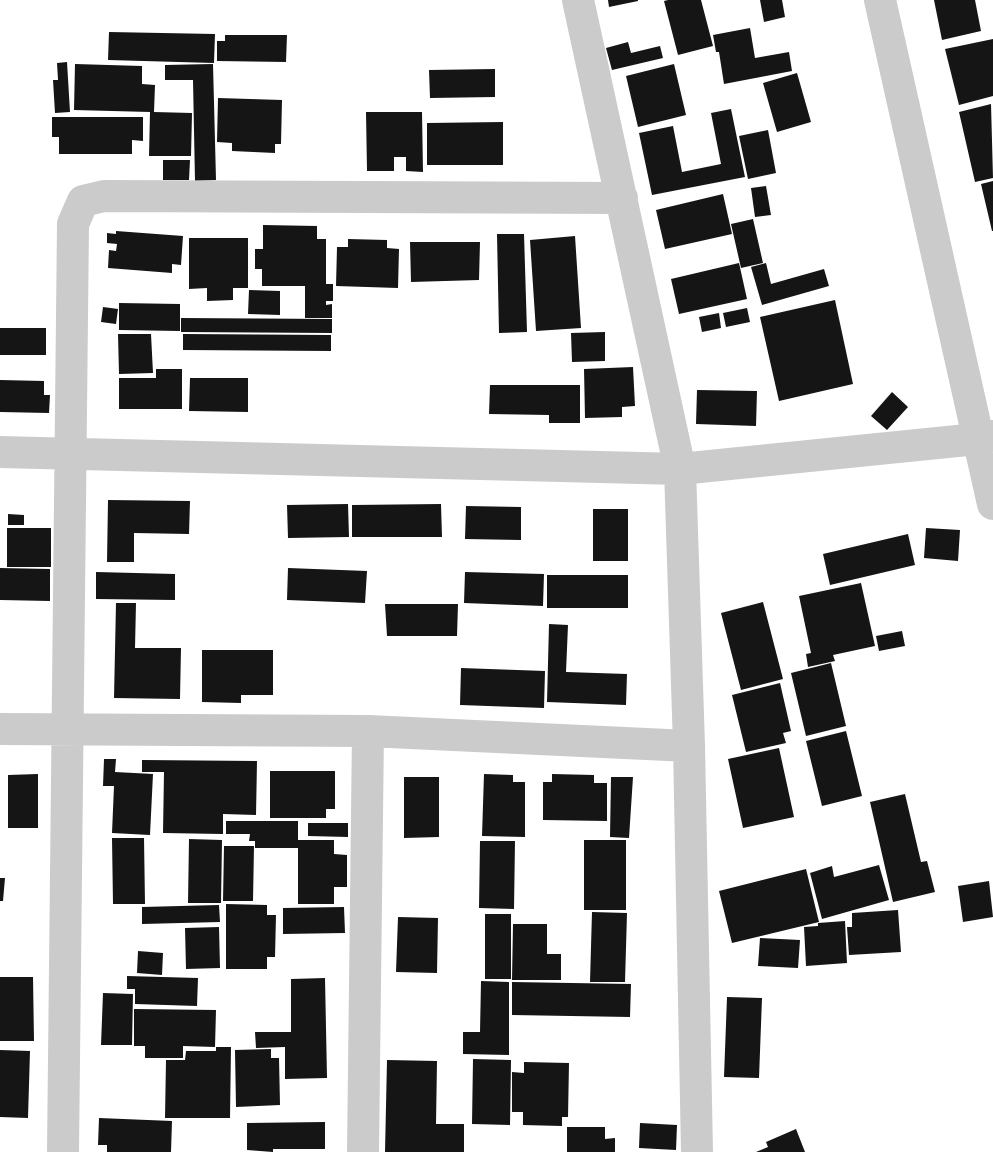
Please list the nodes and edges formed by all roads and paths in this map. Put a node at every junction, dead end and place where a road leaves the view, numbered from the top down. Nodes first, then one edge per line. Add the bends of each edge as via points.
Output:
1 (578, 0) edge
2 (880, 0) edge
3 (622, 198) junction
4 (985, 437) edge
5 (0, 452) edge
6 (70, 453) junction
7 (680, 469) junction
8 (993, 504) edge
9 (0, 729) edge
10 (67, 730) junction
11 (368, 731) junction
12 (689, 746) junction
13 (63, 1152) edge
14 (363, 1152) edge
15 (697, 1152) edge

1 - 3 street
2 - 4 street
3 - 6 street via 104,196 83,201 73,224
3 - 7 street
4 - 7 street
4 - 8 street
5 - 6 street
6 - 7 street
6 - 10 street
7 - 12 street
9 - 10 street
10 - 11 street
10 - 13 street
11 - 12 street
11 - 14 street
12 - 15 street

